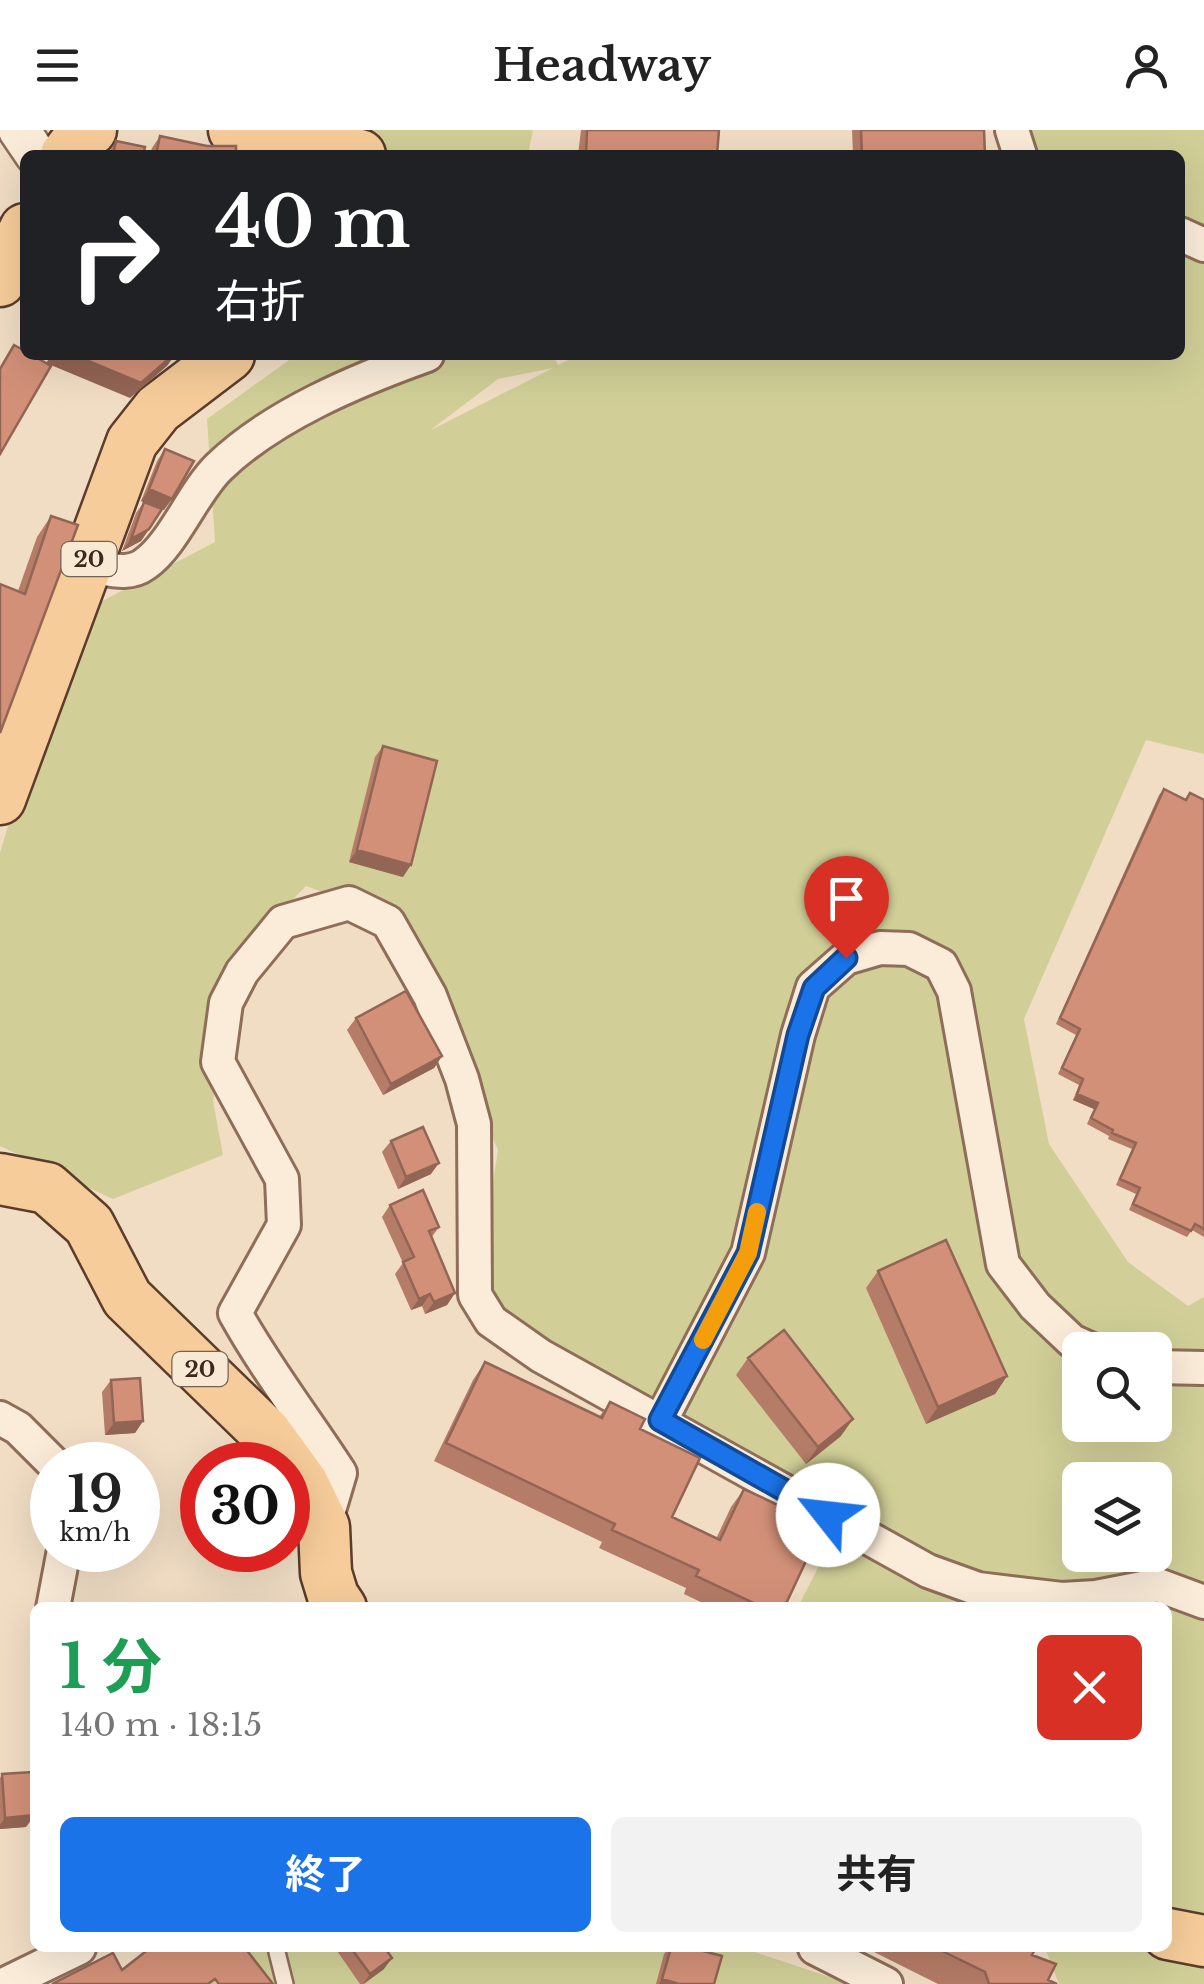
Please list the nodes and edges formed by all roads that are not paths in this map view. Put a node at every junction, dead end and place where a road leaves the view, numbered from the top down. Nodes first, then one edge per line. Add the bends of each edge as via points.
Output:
1 (19, 130) edge
2 (234, 130) edge
3 (65, 144) edge
4 (335, 150) edge
5 (20, 239) edge
6 (0, 281) edge
7 (222, 360) edge
8 (414, 360) edge
9 (86, 566) junction
10 (0, 799) edge
11 (0, 1178) edge
12 (1062, 1332) edge
13 (1172, 1367) edge
14 (1204, 1368) edge
15 (0, 1418) edge
16 (660, 1420) junction
17 (32, 1442) edge
18 (324, 1527) junction
19 (60, 1572) edge
20 (54, 1602) edge
21 (337, 1602) edge
22 (1204, 1602) edge
23 (1172, 1935) edge
24 (1204, 1940) edge
25 (71, 1952) edge
26 (277, 1952) edge
27 (823, 1952) edge
28 (5, 1984) edge
29 (285, 1984) edge
30 (886, 1984) edge

1 - 3 street
2 - 4 main road
5 - 6 main road
7 - 9 main road, 20 via 158,409 132,442
8 - 9 street via 260,433 216,469 149,562 132,572
9 - 10 main road, 20
11 - 18 main road, 20 via 47,1188 89,1225 127,1298 266,1433
12 - 16 street via 1003,1264 954,990 941,965 909,949 880,948 846,958 814,988 748,1253
13 - 14 street
15 - 17 street
16 - 18 street via 540,1356 492,1321 475,1295 474,1124 430,996 388,922 348,903 283,922 226,1003 218,1062 282,1179 284,1225 235,1313 265,1368 340,1473
16 - 22 street via 928,1571 978,1589 1062,1599 1158,1585
18 - 21 main road, 20 via 326,1573
19 - 20 street
23 - 24 main road
25 - 28 street
26 - 29 lane
27 - 30 street

